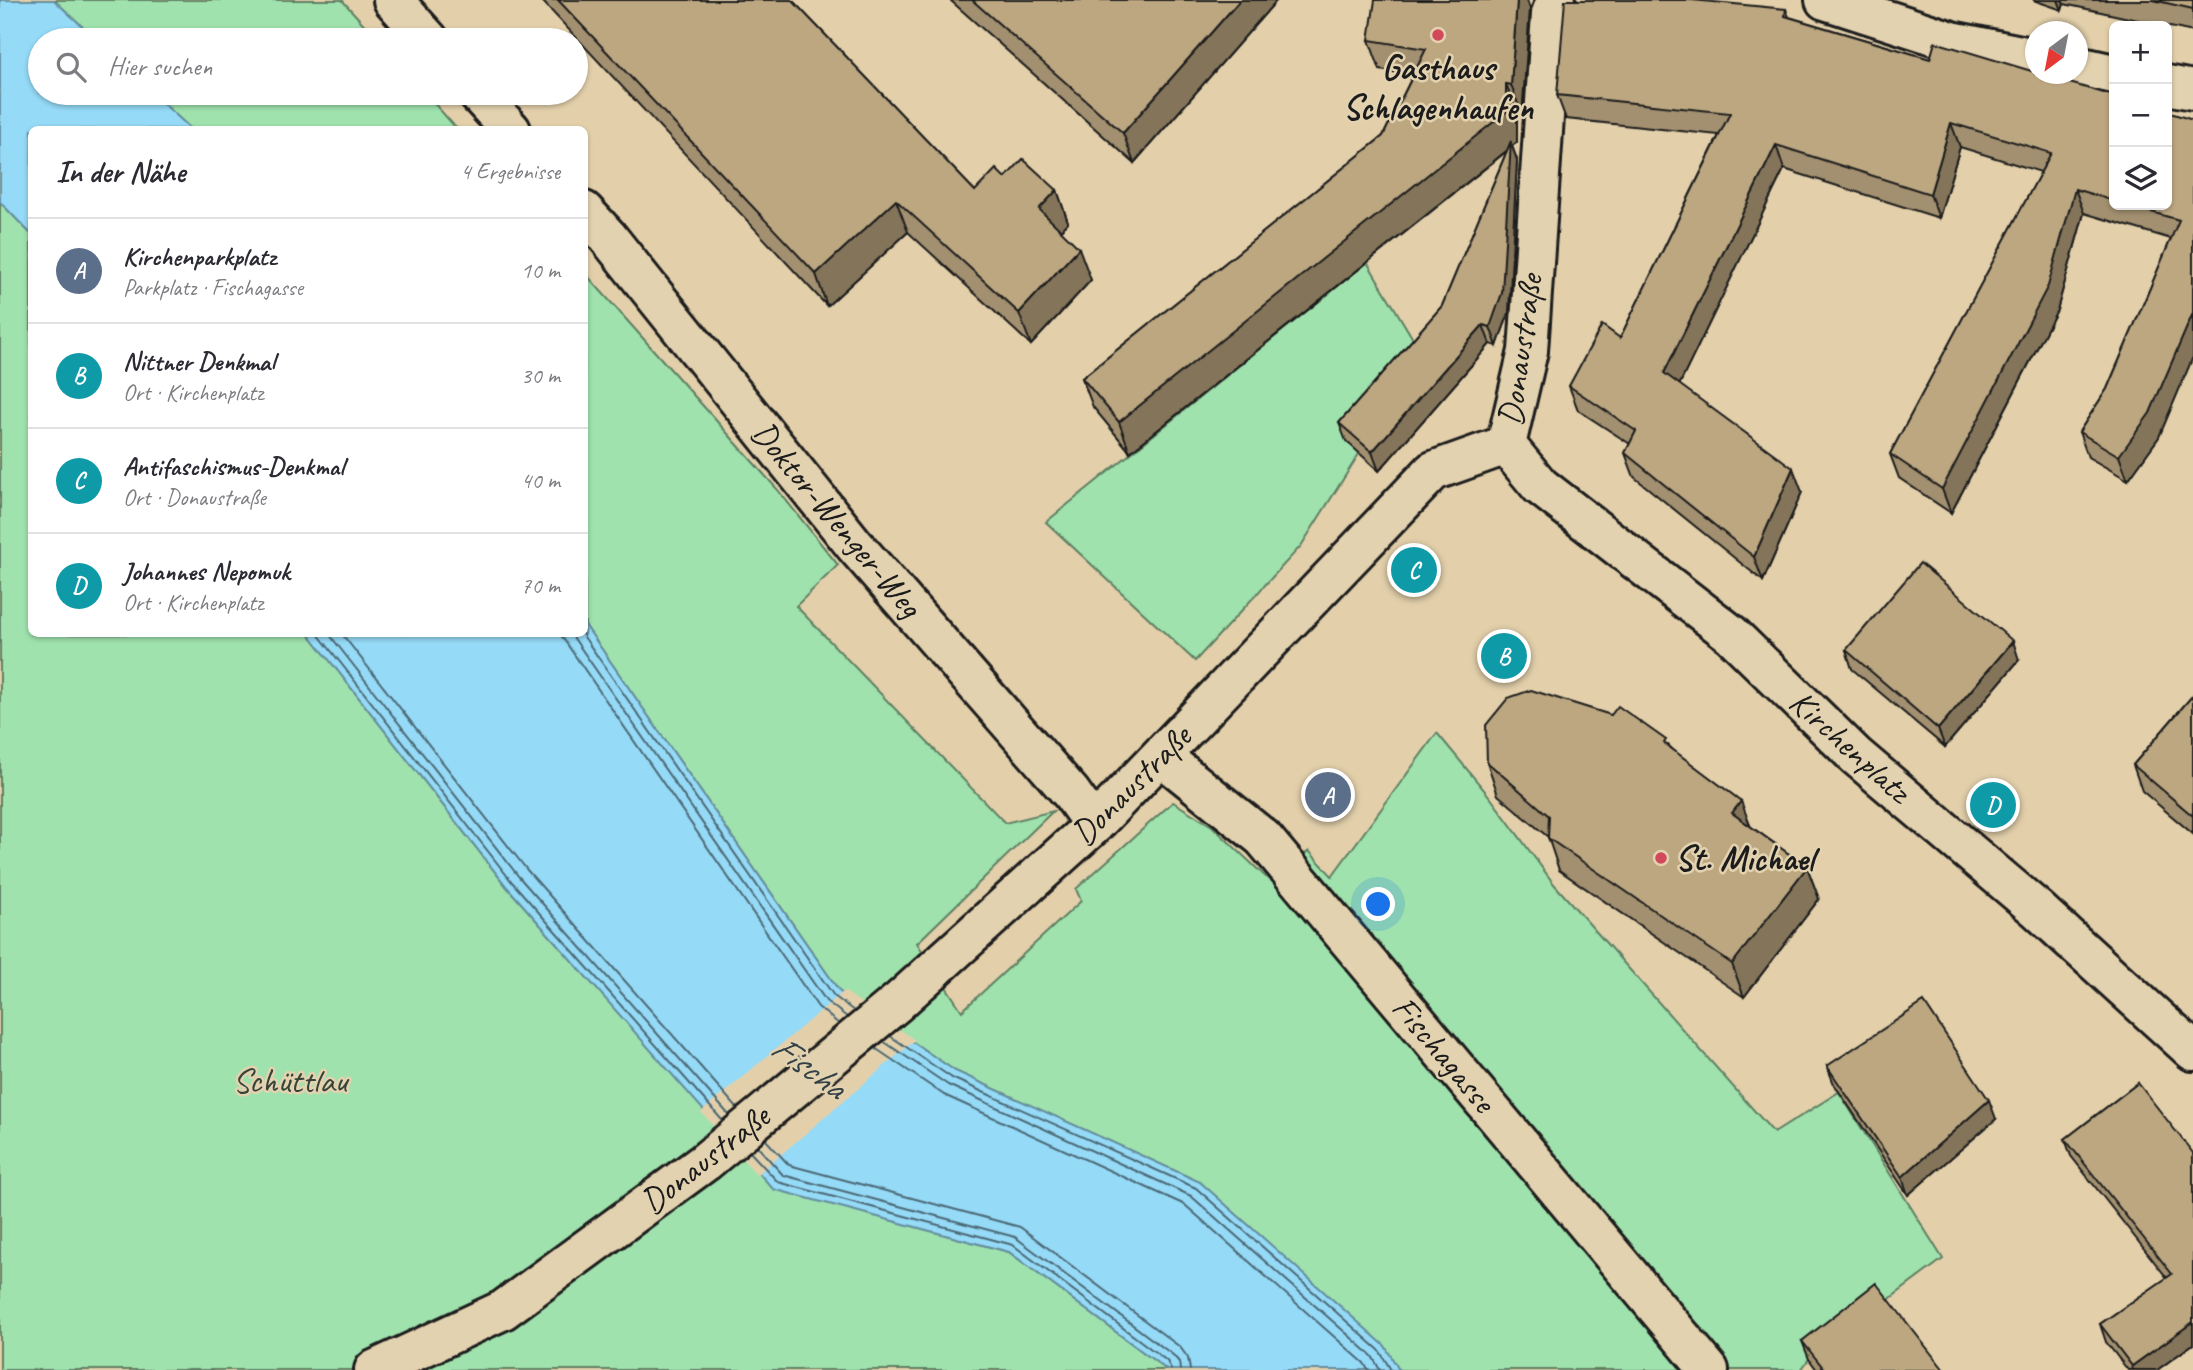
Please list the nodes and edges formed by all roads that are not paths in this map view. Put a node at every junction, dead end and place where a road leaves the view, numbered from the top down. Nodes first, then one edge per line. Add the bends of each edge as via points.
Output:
1 (393, 0) edge
2 (1556, 0) edge
3 (1825, 0) edge
4 (418, 28) edge
5 (2025, 56) edge
6 (2088, 68) edge
7 (2109, 73) edge
8 (2172, 86) edge
9 (2193, 90) edge
10 (488, 105) edge
11 (507, 126) edge
12 (588, 215) edge
13 (1506, 445) junction
14 (1161, 756) junction
15 (1094, 825) junction
16 (2193, 1051) edge
17 (374, 1370) edge
18 (1709, 1370) edge

1 - 4 street
2 - 13 street, Donaustraße via 1550,24 1528,351
3 - 5 street via 1952,41
6 - 7 street
8 - 9 street
10 - 11 street
12 - 15 street, Doktor-Wenger-Weg via 856,547 1072,793
13 - 14 street, Donaustraße via 1433,471
13 - 16 street, Kirchenplatz via 1540,486 1731,634 1856,756 2037,909
14 - 15 street, Donaustraße
14 - 18 street, Fischagasse via 1263,838
15 - 17 street, Donaustraße via 898,1002 705,1162 503,1310

